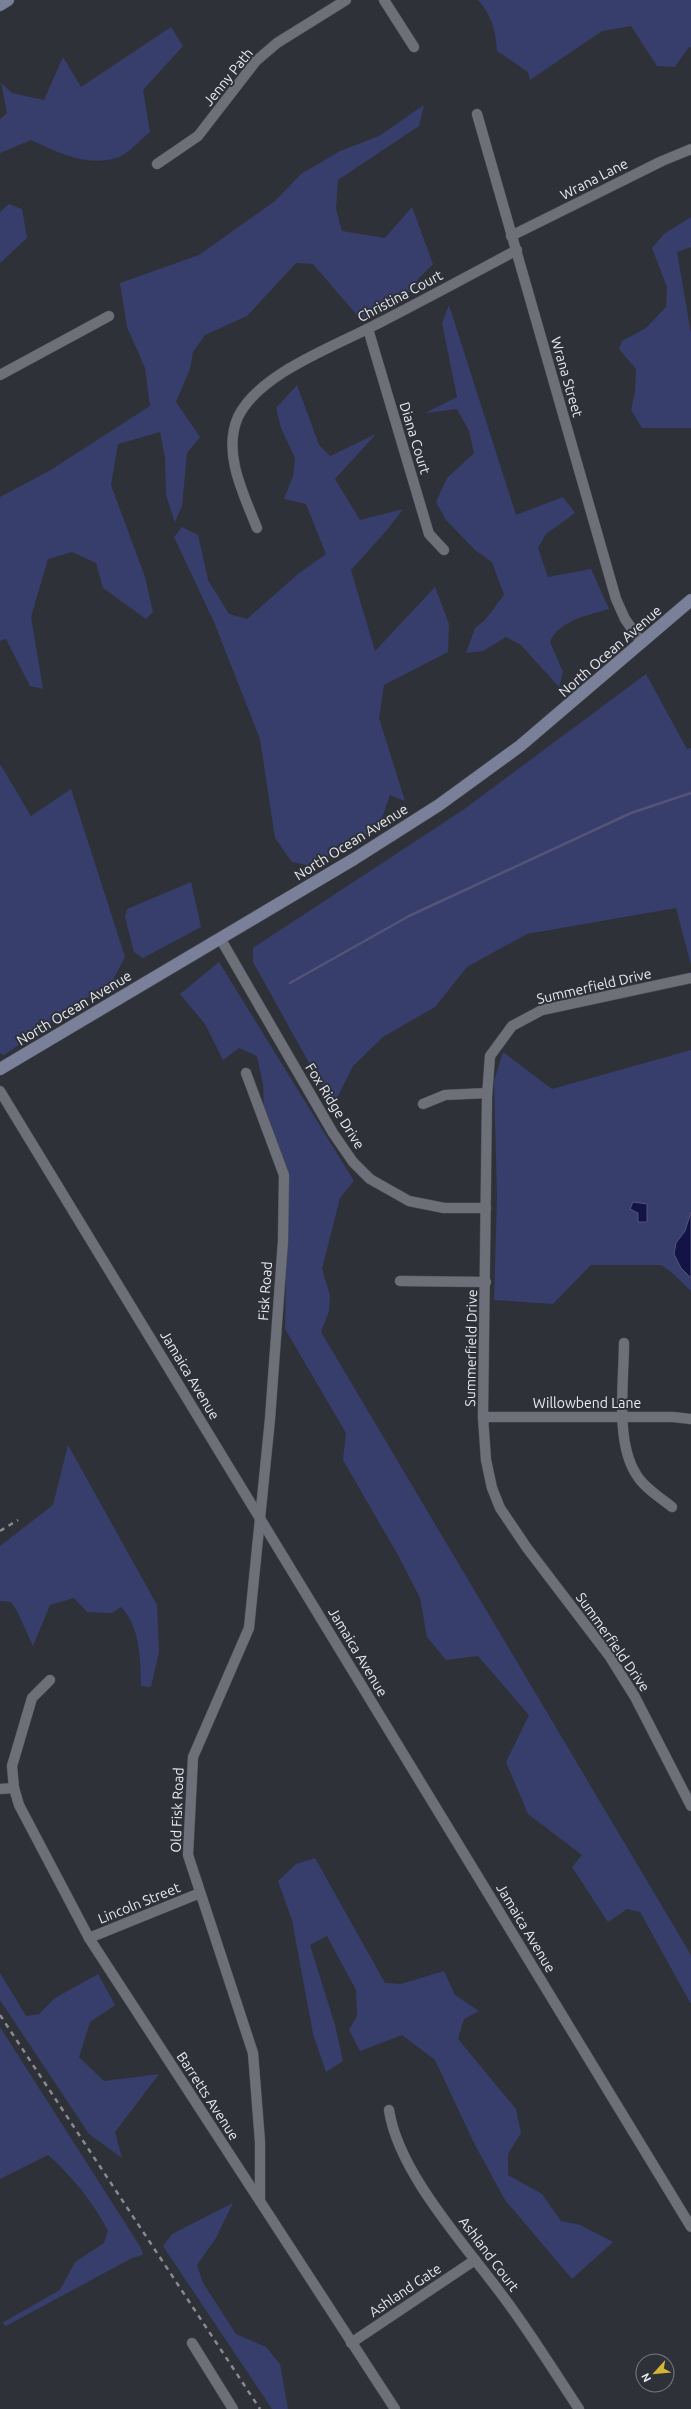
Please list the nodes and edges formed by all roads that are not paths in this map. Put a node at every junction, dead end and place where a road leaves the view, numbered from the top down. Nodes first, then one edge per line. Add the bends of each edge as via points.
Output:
1 (8, 0) edge
2 (346, 0) edge
3 (384, 0) edge
4 (0, 5) edge
5 (414, 47) dead end
6 (477, 114) dead end
7 (691, 149) edge
8 (157, 164) dead end
9 (511, 236) junction
10 (517, 250) junction
11 (109, 316) dead end
12 (368, 329) junction
13 (0, 376) edge
14 (257, 528) dead end
15 (444, 550) dead end
16 (691, 600) edge
17 (642, 643) junction
18 (220, 938) junction
19 (691, 978) edge
20 (0, 1069) edge
21 (246, 1073) dead end
22 (0, 1091) edge
23 (487, 1093) junction
24 (423, 1104) dead end
25 (486, 1208) junction
26 (400, 1281) dead end
27 (486, 1282) junction
28 (624, 1343) dead end
29 (483, 1417) junction
30 (623, 1417) junction
31 (691, 1419) edge
32 (672, 1507) dead end
33 (261, 1518) junction
34 (50, 1680) dead end
35 (14, 1788) junction
36 (0, 1789) edge
37 (691, 1806) edge
38 (200, 1893) junction
39 (89, 1938) junction
40 (390, 2110) dead end
41 (260, 2201) junction
42 (691, 2227) edge
43 (475, 2260) junction
44 (192, 2343) dead end
45 (351, 2343) junction
46 (233, 2409) edge
47 (395, 2409) edge
48 (578, 2409) edge

1 - 4 main road
2 - 8 street, Jenny Path via 277,43 256,61 198,136
3 - 5 street
6 - 9 street, Wrana Street
7 - 9 street, Wrana Lane
9 - 10 street, Wrana Street
10 - 12 street, Christina Court
10 - 17 street, Wrana Street via 616,599 625,619
11 - 13 street
12 - 14 street, Christina Court via 295,366 255,394 237,418 233,458
12 - 15 street, Diana Court via 429,534
16 - 17 main road, North Ocean Avenue
17 - 18 main road, North Ocean Avenue via 520,746 461,789 383,841
18 - 20 main road, North Ocean Avenue
18 - 25 street, Fox Ridge Drive via 333,1133 353,1162 370,1179 409,1200 444,1208
19 - 23 street, Summerfield Drive via 542,1010 512,1026 490,1056
21 - 33 street, Fisk Road via 284,1175 283,1241
22 - 33 street, Jamaica Avenue
23 - 24 street via 444,1095
23 - 25 street, Summerfield Drive
25 - 27 street, Summerfield Drive
26 - 27 street
27 - 29 street, Summerfield Drive
28 - 30 street
29 - 30 street, Willowbend Lane
29 - 37 street, Summerfield Drive via 486,1460 492,1488 500,1508 527,1548 610,1657 635,1697
30 - 31 street, Willowbend Lane
30 - 32 street via 627,1454 636,1476
33 - 38 street, Old Fisk Road via 249,1628 193,1757 188,1855
33 - 42 street, Jamaica Avenue
34 - 35 street, Barretts Avenue via 32,1698 12,1766
35 - 36 street
35 - 39 street, Barretts Avenue via 19,1805
38 - 39 street, Lincoln Street
38 - 41 street, Old Fisk Road via 253,2053 260,2142
39 - 41 street, Barretts Avenue
40 - 43 street, Ashland Court via 392,2128 399,2148 425,2190
41 - 45 street, Barretts Avenue
43 - 45 street, Ashland Gate
43 - 48 street, Ashland Court via 513,2310
44 - 46 street
45 - 47 street, Barretts Avenue

